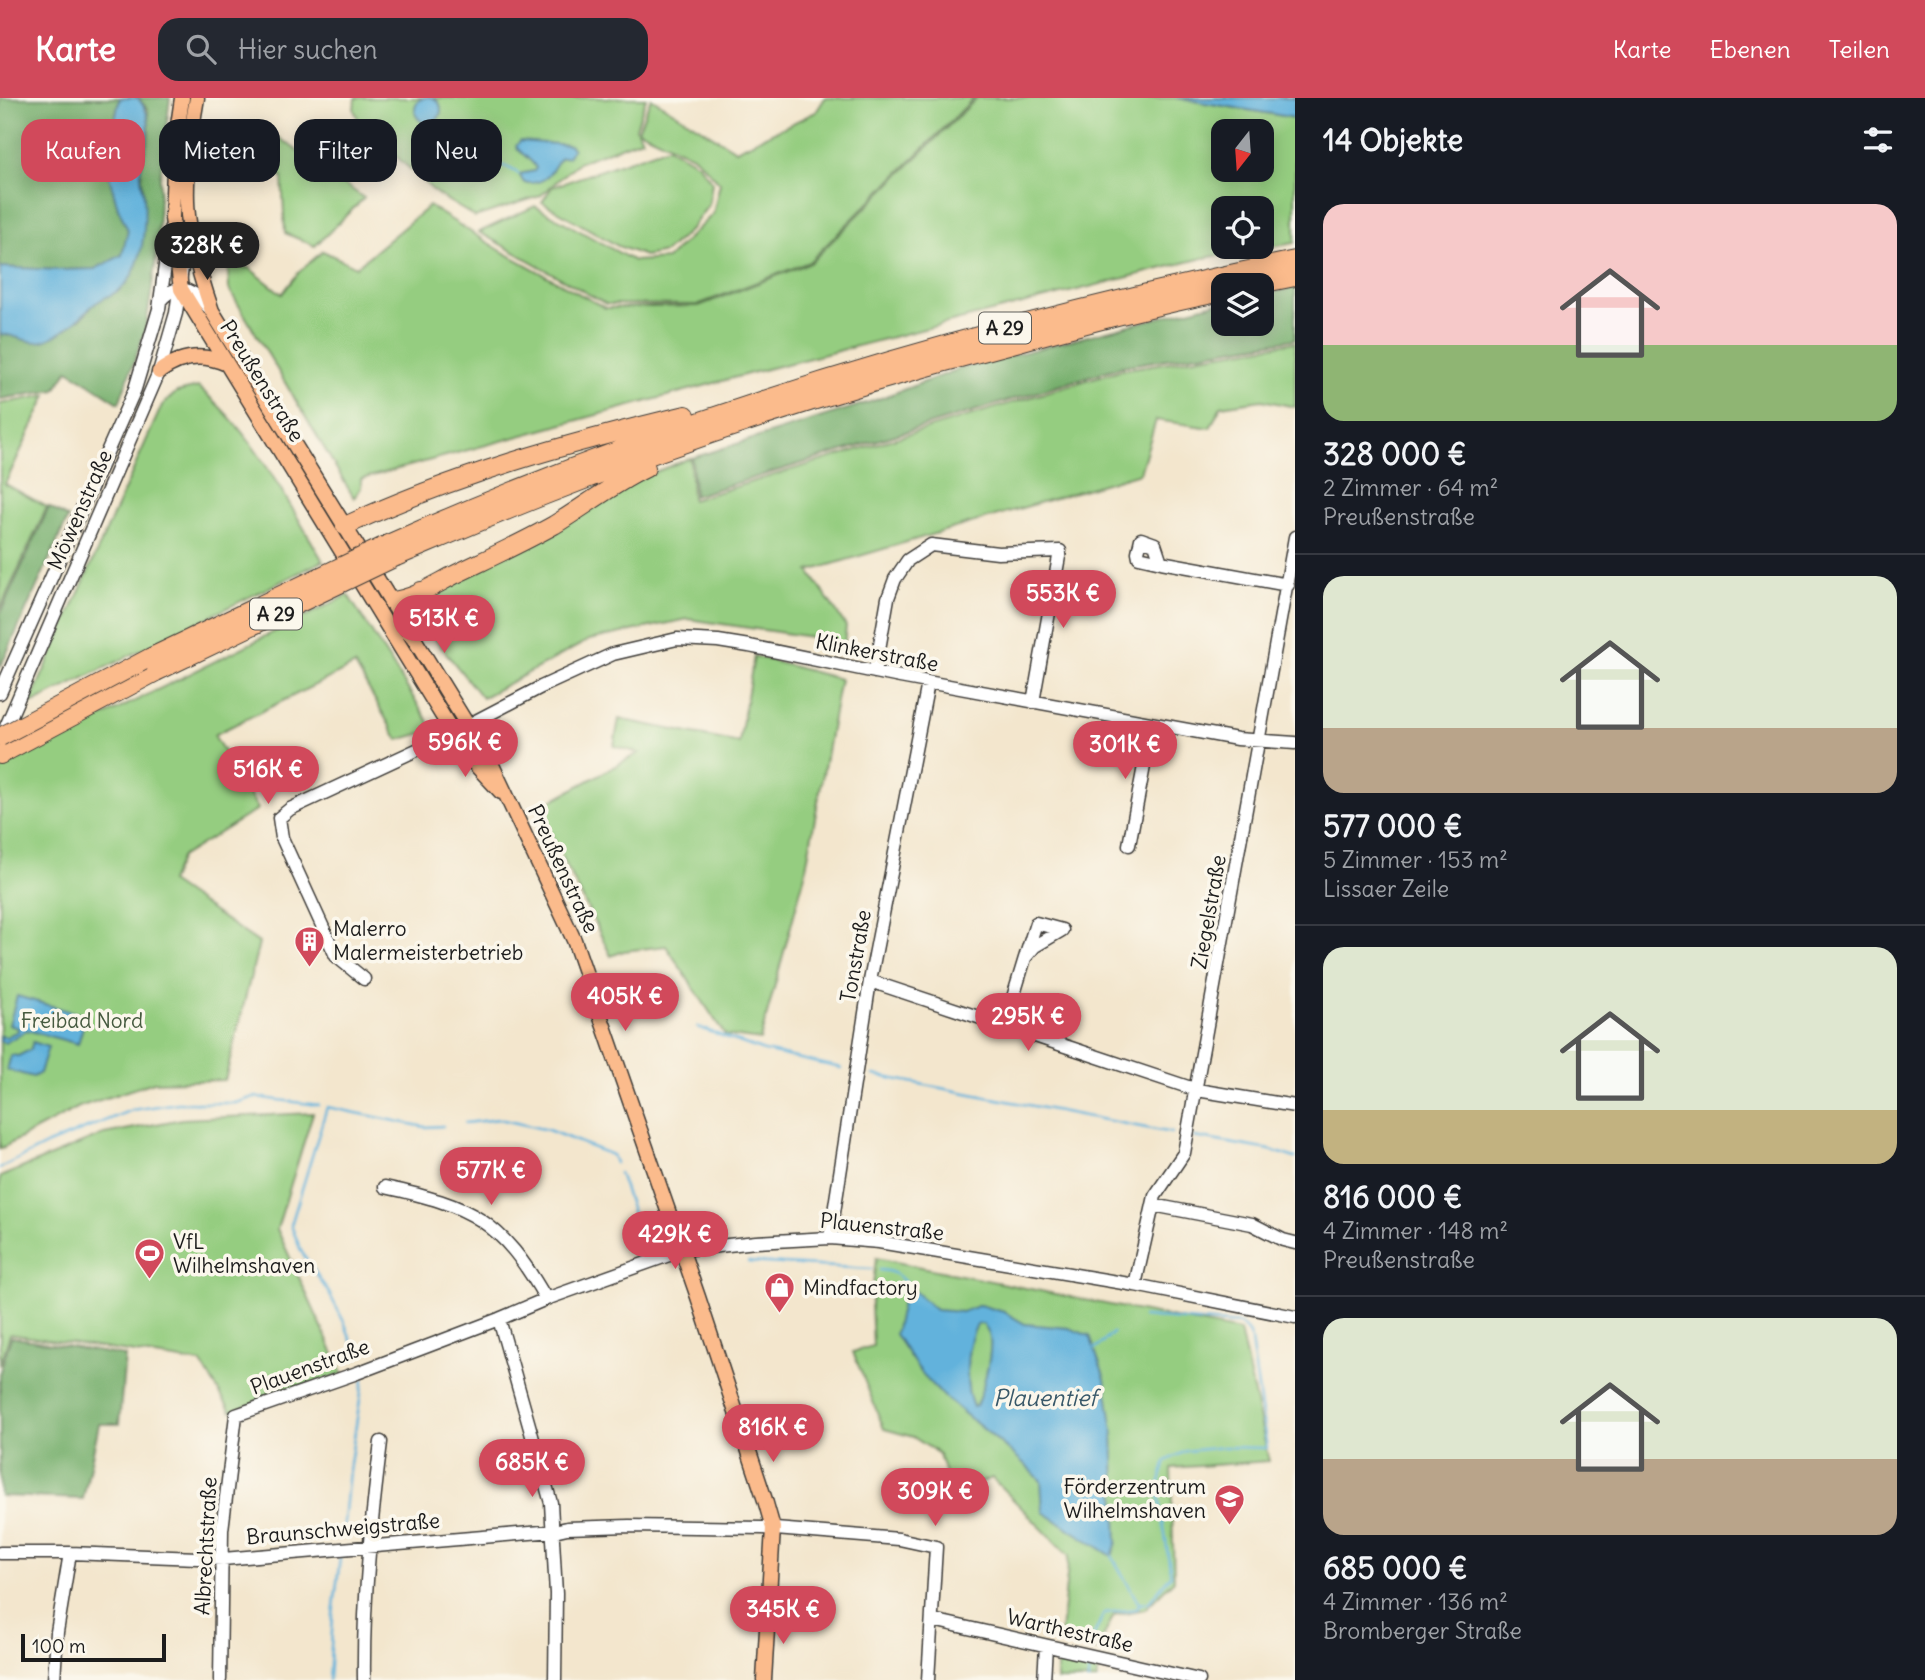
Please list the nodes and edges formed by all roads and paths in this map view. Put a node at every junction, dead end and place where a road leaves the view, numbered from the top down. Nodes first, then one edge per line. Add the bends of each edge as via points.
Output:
1 (182, 98) edge
2 (197, 98) edge
3 (172, 218) junction
4 (188, 219) junction
5 (1295, 260) edge
6 (1295, 277) edge
7 (1274, 281) edge
8 (181, 289) junction
9 (1211, 295) edge
10 (160, 300) junction
11 (212, 311) junction
12 (227, 364) junction
13 (159, 372) junction
14 (720, 414) junction
15 (705, 437) junction
16 (345, 526) junction
17 (1295, 537) edge
18 (336, 543) junction
19 (392, 550) junction
20 (1161, 562) dead end
21 (1291, 580) edge
22 (421, 591) junction
23 (370, 598) junction
24 (392, 601) junction
25 (410, 632) junction
26 (875, 673) junction
27 (928, 683) junction
28 (0, 693) edge
29 (1033, 702) junction
30 (1153, 724) junction
31 (468, 726) junction
32 (453, 733) junction
33 (0, 739) edge
34 (1259, 742) junction
35 (1295, 743) edge
36 (0, 755) edge
37 (508, 800) junction
38 (1129, 845) dead end
39 (1025, 958) dead end
40 (364, 979) dead end
41 (870, 981) junction
42 (1004, 1027) junction
43 (1197, 1090) junction
44 (1295, 1106) edge
45 (385, 1187) dead end
46 (1153, 1205) junction
47 (830, 1238) junction
48 (1295, 1243) edge
49 (681, 1252) junction
50 (1135, 1285) junction
51 (546, 1299) junction
52 (1295, 1317) edge
53 (499, 1319) junction
54 (236, 1415) joint
55 (381, 1442) dead end
56 (772, 1528) junction
57 (554, 1531) junction
58 (368, 1546) junction
59 (0, 1553) edge
60 (70, 1553) junction
61 (223, 1559) junction
62 (933, 1620) junction
63 (1046, 1646) junction
64 (54, 1680) edge
65 (219, 1680) edge
66 (364, 1680) edge
67 (555, 1680) edge
68 (764, 1680) edge
69 (928, 1680) edge
70 (1044, 1680) edge
71 (1199, 1680) edge

1 - 3 main road, Preußenstraße
2 - 4 main road, Preußenstraße
3 - 8 main road, Preußenstraße
3 - 10 street, Möwenstraße
4 - 8 street, Möwenstraße
4 - 11 main road, Preußenstraße
5 - 14 highway, A 29 via 1025,323
6 - 7 highway
8 - 10 street
8 - 11 street via 195,294
8 - 12 main road, Preußenstraße
8 - 13 street, Möwenstraße
9 - 15 highway, A 29 via 920,368
10 - 28 street, Möwenstraße via 128,408
11 - 16 main road, Preußenstraße
12 - 13 main road via 192,357
12 - 18 main road, Preußenstraße
13 - 33 street, Möwenstraße
14 - 16 highway via 691,414 539,452 424,492
14 - 19 highway, A 29 via 470,507
15 - 19 highway, A 29
15 - 22 highway via 684,452 621,480 554,524
16 - 18 main road
16 - 24 main road, Preußenstraße
17 - 21 street, Ziegelstraße
18 - 23 main road, Preußenstraße
19 - 33 highway, A 29, bridge via 150,657
19 - 36 highway, A 29, bridge
20 - 21 street
21 - 34 street, Ziegelstraße
22 - 24 highway
22 - 25 highway
23 - 24 main road
23 - 32 main road, Preußenstraße
24 - 25 main road, Preußenstraße
25 - 31 main road, Preußenstraße
26 - 27 street, Klinkerstraße
26 - 29 street via 895,579 918,553 931,545 998,553 1060,551
26 - 31 street, Klinkerstraße via 749,646 677,639 613,654
27 - 29 street, Klinkerstraße
27 - 41 street, Tonstraße
29 - 30 street, Klinkerstraße
30 - 34 street, Klinkerstraße
30 - 38 street
31 - 32 street, Klinkerstraße
31 - 37 main road, Preußenstraße
32 - 37 main road, Preußenstraße
32 - 40 street, Klinkerstraße via 290,808 279,818 282,838 336,956
34 - 35 street, Klinkerstraße
34 - 43 street, Ziegelstraße
37 - 49 main road, Preußenstraße via 574,940
39 - 42 street
41 - 42 street
41 - 47 street, Tonstraße
42 - 43 street
43 - 44 street
43 - 46 street, Ziegelstraße via 1184,1153
45 - 51 street via 466,1210 498,1231
46 - 48 street via 1252,1224
46 - 50 street, Ziegelstraße
47 - 49 street, Plauenstraße
47 - 50 street, Plauenstraße via 880,1242
49 - 51 street, Plauenstraße
49 - 56 main road, Preußenstraße via 747,1439
50 - 52 street, Plauenstraße
51 - 53 street, Plauenstraße
53 - 54 street, Plauenstraße
53 - 57 street via 551,1503
54 - 61 street, Albrechtstraße via 222,1530
55 - 58 street
56 - 57 street, Braunschweigstraße via 629,1525
56 - 62 street, Braunschweigstraße via 899,1539 936,1547
56 - 68 main road, Preußenstraße
57 - 58 street, Braunschweigstraße
57 - 67 street
58 - 61 street, Braunschweigstraße
58 - 66 street
59 - 60 street, Braunschweigstraße
60 - 61 street, Braunschweigstraße
60 - 64 street
61 - 65 street, Albrechtstraße
62 - 63 street, Warthestraße
62 - 69 street
63 - 70 street
63 - 71 street, Warthestraße

